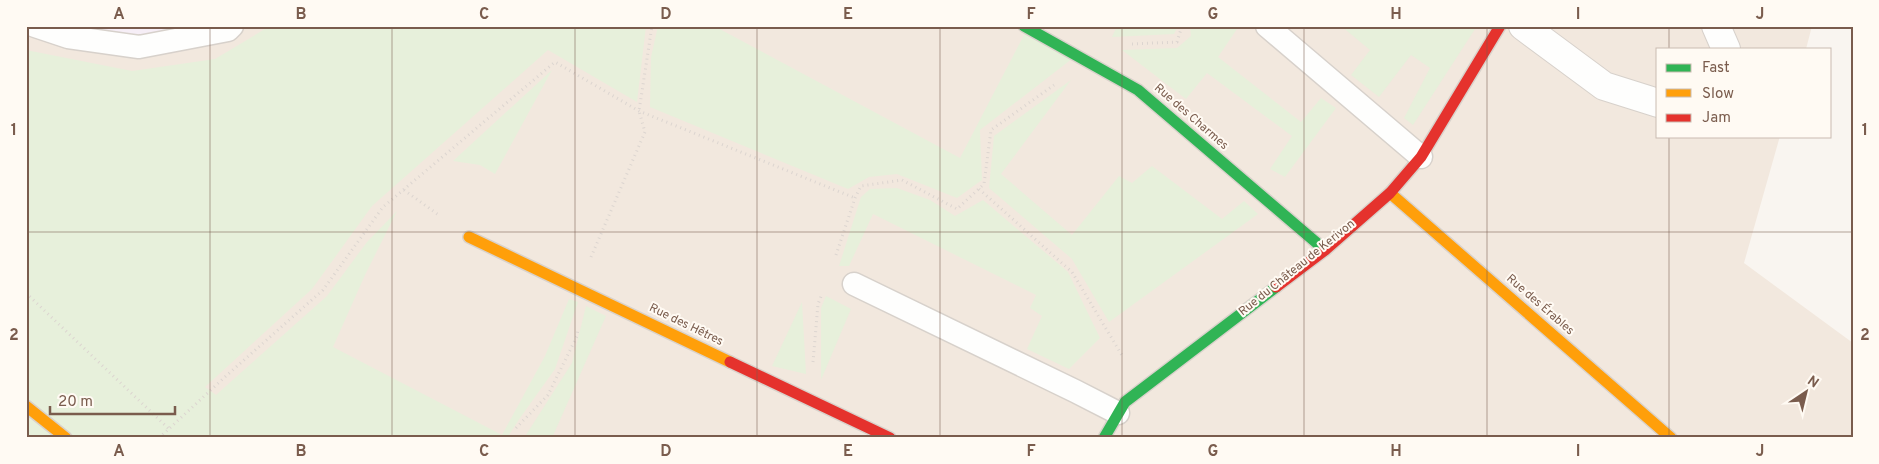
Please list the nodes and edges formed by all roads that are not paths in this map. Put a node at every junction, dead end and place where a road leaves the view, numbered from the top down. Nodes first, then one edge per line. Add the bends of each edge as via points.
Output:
1 (35, 26) edge
2 (232, 26) edge
3 (1024, 26) edge
4 (1267, 26) edge
5 (1500, 26) edge
6 (1523, 26) edge
7 (1716, 26) edge
8 (1726, 48) edge
9 (1656, 102) edge
10 (1421, 157) junction
11 (1390, 193) junction
12 (469, 237) road end
13 (1325, 250) junction
14 (854, 284) dead end
15 (26, 406) edge
16 (1118, 413) junction
17 (66, 438) edge
18 (890, 438) edge
19 (1104, 438) edge
20 (1671, 438) edge

1 - 2 lane via 68,37 138,47 228,30
3 - 13 street, Rue des Charmes via 1138,90
4 - 10 lane
5 - 10 street, Rue du Château de Kerivon
6 - 9 street via 1604,86
7 - 8 street
10 - 11 street, Rue du Château de Kerivon
11 - 13 street, Rue du Château de Kerivon
11 - 20 street, Rue des Érables
12 - 18 street, Rue des Hêtres
13 - 16 street, Rue du Château de Kerivon via 1142,388 1125,402
14 - 16 lane
15 - 17 street
16 - 19 street, Rue du Château de Kerivon

